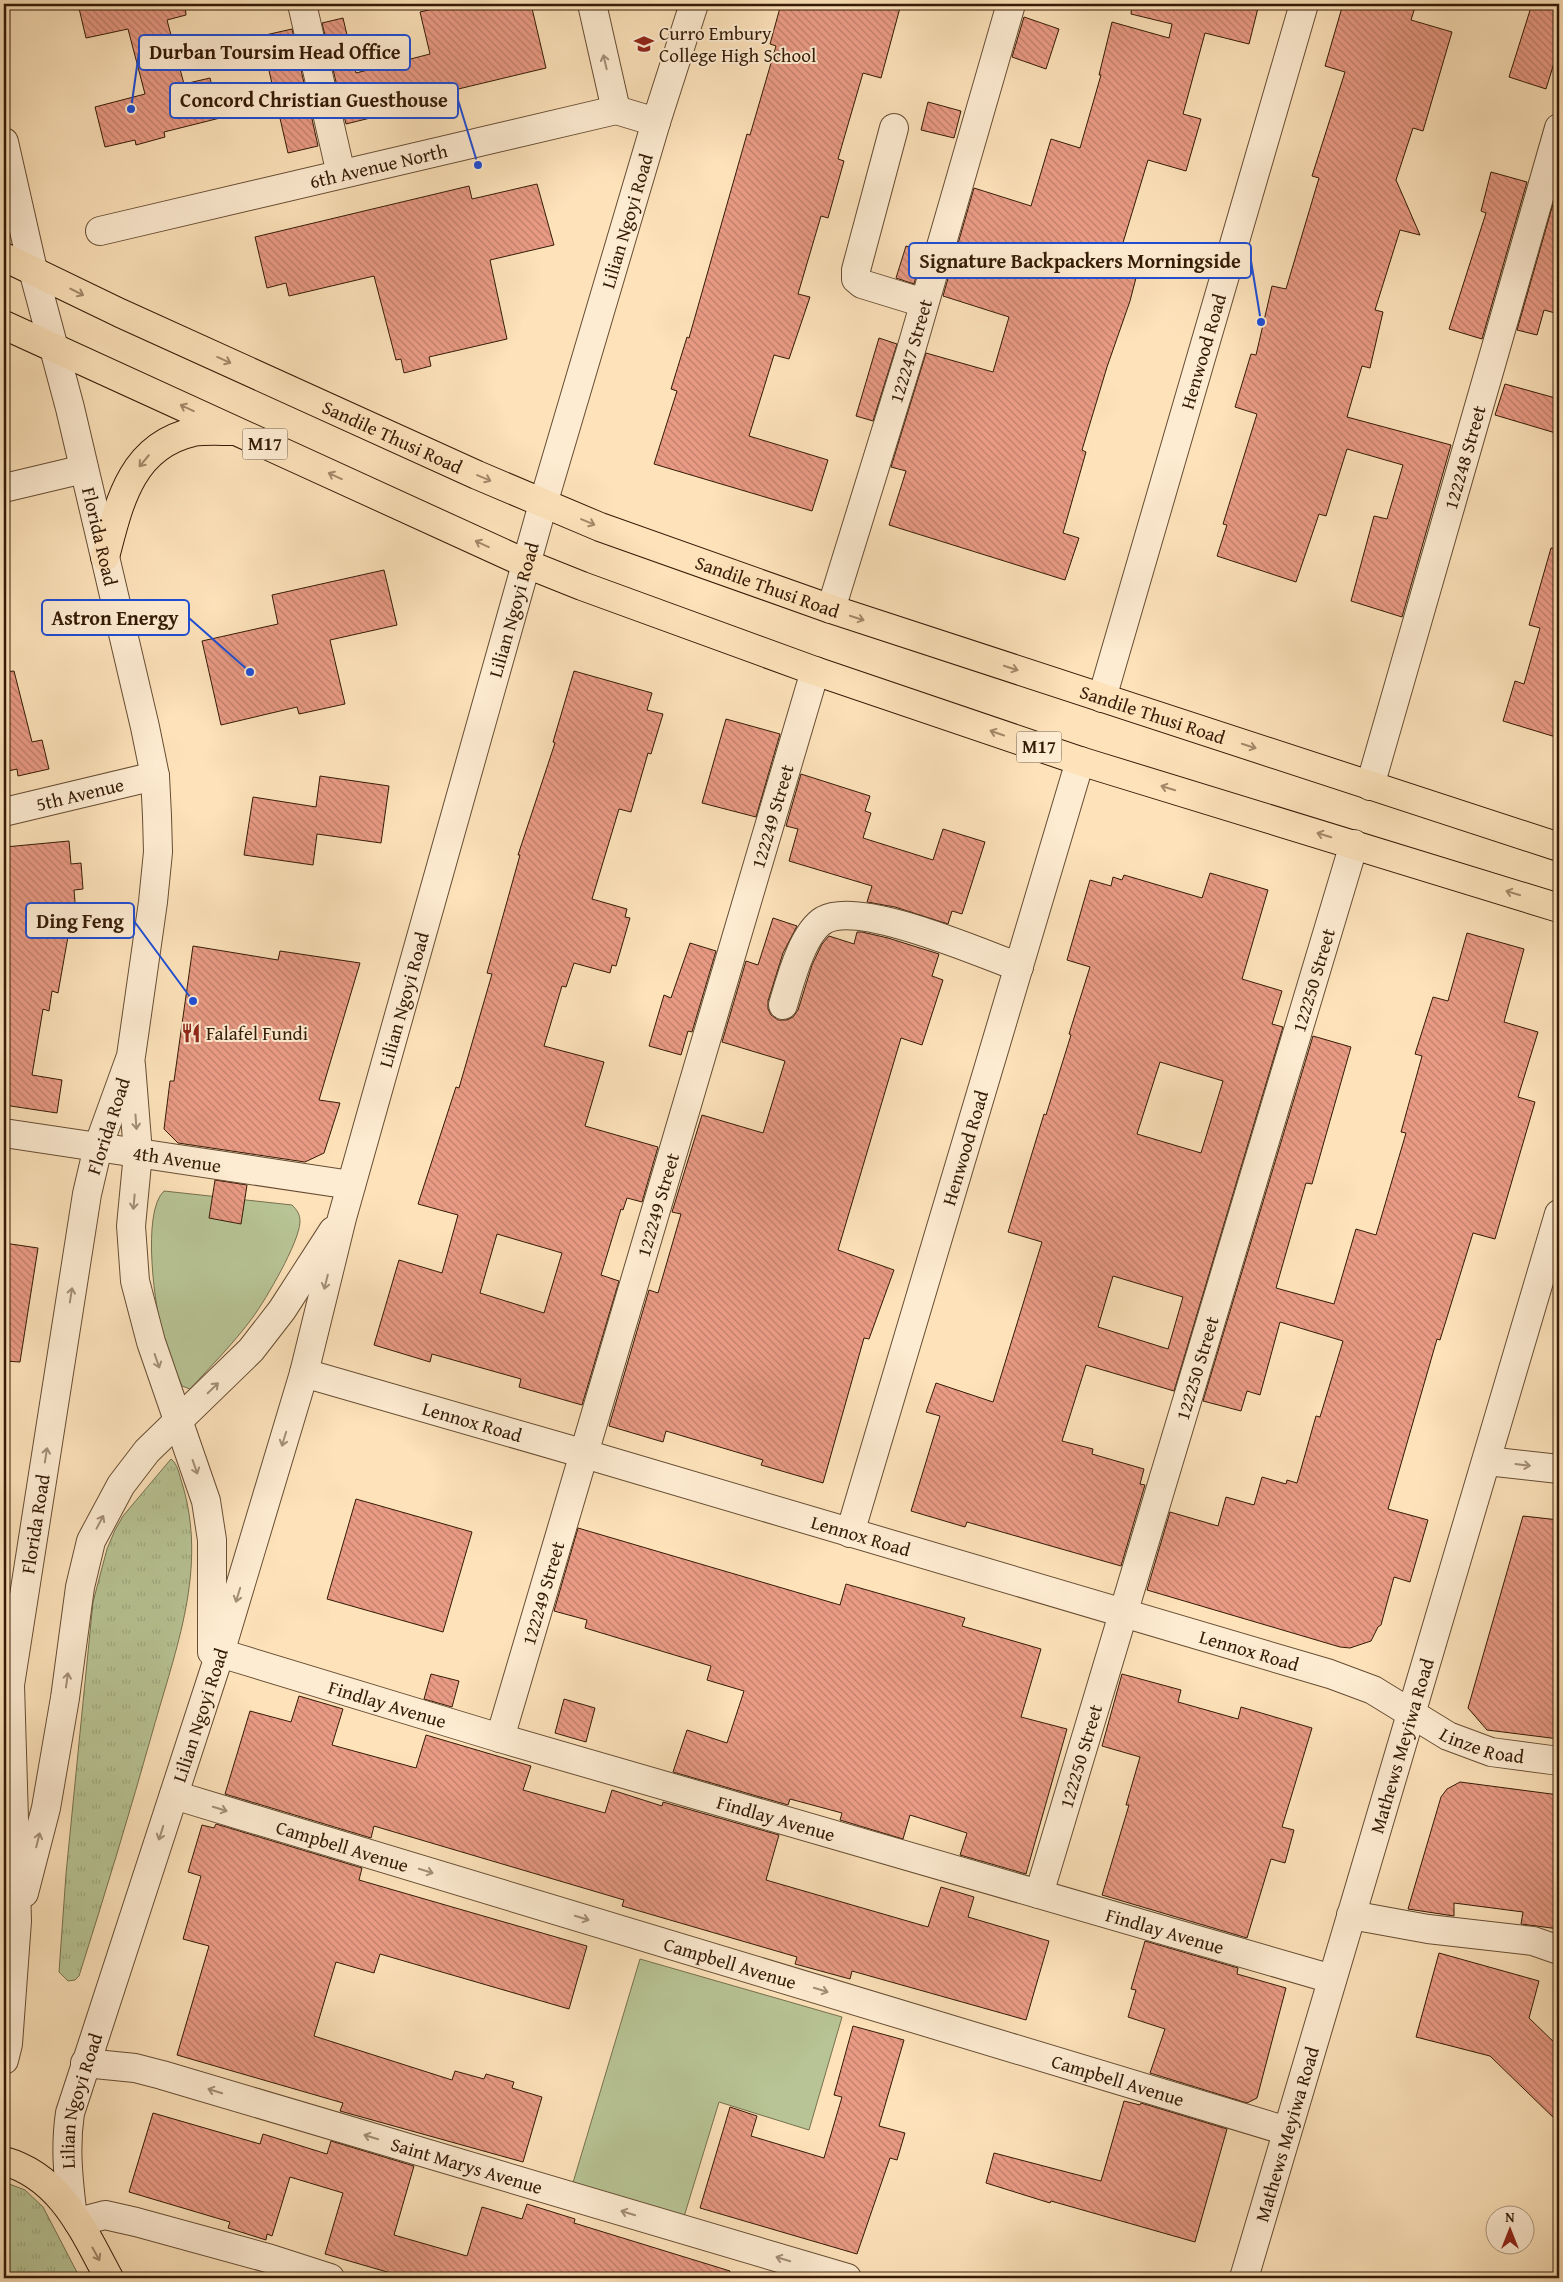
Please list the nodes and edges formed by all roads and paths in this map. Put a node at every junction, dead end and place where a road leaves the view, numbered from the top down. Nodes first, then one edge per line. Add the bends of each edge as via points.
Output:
1 (302, 4) edge
2 (592, 4) edge
3 (694, 4) edge
4 (1011, 4) edge
5 (1304, 4) edge
6 (616, 110) junction
7 (656, 122) junction
8 (894, 128) dead end
9 (1559, 128) edge
10 (4, 142) edge
11 (341, 174) junction
12 (100, 231) dead end
13 (4, 256) edge
14 (34, 270) junction
15 (924, 302) junction
16 (4, 325) edge
17 (53, 346) junction
18 (236, 430) junction
19 (84, 469) junction
20 (4, 488) edge
21 (543, 504) junction
22 (105, 557) junction
23 (527, 564) junction
24 (831, 609) junction
25 (815, 671) junction
26 (1102, 698) junction
27 (1080, 761) junction
28 (155, 776) junction
29 (1370, 786) junction
30 (4, 812) edge
31 (1354, 844) junction
32 (1559, 847) edge
33 (1559, 908) edge
34 (1019, 968) junction
35 (783, 1005) dead end
36 (131, 1056) junction
37 (4, 1133) edge
38 (98, 1147) junction
39 (138, 1153) junction
40 (351, 1185) junction
41 (1559, 1214) edge
42 (342, 1218) junction
43 (304, 1373) junction
44 (178, 1421) junction
45 (585, 1454) junction
46 (1487, 1461) junction
47 (1559, 1469) edge
48 (850, 1533) junction
49 (14, 1586) edge
50 (1124, 1614) junction
51 (220, 1653) junction
52 (211, 1683) junction
53 (7, 1685) edge
54 (1412, 1713) junction
55 (500, 1738) junction
56 (1559, 1761) edge
57 (174, 1795) junction
58 (1038, 1894) junction
59 (1351, 1915) junction
60 (17, 1921) junction
61 (1559, 1950) edge
62 (1332, 1979) junction
63 (4, 2060) edge
64 (85, 2063) junction
65 (1287, 2131) junction
66 (4, 2161) edge
67 (75, 2216) junction
68 (268, 2269) edge
69 (109, 2278) edge
70 (330, 2278) edge
71 (847, 2278) edge
72 (1244, 2278) edge

1 - 11 street
6 -> 2 street
3 - 7 street, Lilian Ngoyi Road
4 - 15 street, 122247 Street
5 - 26 street, Henwood Road
6 - 7 street, 6th Avenue North
6 - 11 street, 6th Avenue North
7 - 21 street, Lilian Ngoyi Road
8 - 15 street via 856,279 862,284
9 - 29 street, 122248 Street
10 - 14 street, Florida Road
11 - 12 street, 6th Avenue North
13 - 14 main road, Sandile Thusi Road
14 - 17 street, Florida Road
14 -> 21 main road, Sandile Thusi Road via 128,317
15 - 24 street, 122247 Street
16 - 17 main road, M17
18 -> 17 main road, M17
17 - 19 street, Florida Road
18 -> 22 main road via 194,432 165,443 144,458 116,514
23 -> 18 main road, M17
19 - 20 street
19 - 22 street, Florida Road
21 - 23 street, Lilian Ngoyi Road
21 -> 24 main road, Sandile Thusi Road via 600,528
22 - 28 street, Florida Road
23 - 25 main road, M17
23 - 40 street, Lilian Ngoyi Road
24 -> 26 main road, Sandile Thusi Road
27 -> 25 main road, M17
25 - 45 street, 122249 Street
26 -> 29 main road, Sandile Thusi Road
31 -> 27 main road, M17
27 - 34 street, Henwood Road
28 - 30 street, 5th Avenue
28 - 36 street, Florida Road via 158,852
29 - 32 main road, Sandile Thusi Road
33 -> 31 main road, M17
31 - 50 street, 122250 Street
34 - 35 street via 896,924 844,916 824,920 810,933
34 - 48 street, Henwood Road
36 - 38 street, Florida Road
36 -> 39 street, Florida Road
37 - 38 street, 4th Avenue
38 - 39 street, 4th Avenue
49 -> 38 street, Florida Road
39 - 40 street, 4th Avenue
39 -> 44 street, Florida Road via 131,1226 135,1281 151,1342
40 - 42 street, Lilian Ngoyi Road
41 - 46 street, Mathews Meyiwa Road
42 -> 43 street, Lilian Ngoyi Road
44 -> 42 street, Lilian Ngoyi Road via 251,1350 282,1310
43 - 45 street, Lennox Road
43 -> 51 street, Lilian Ngoyi Road
44 -> 52 street, Florida Road via 206,1502 212,1540
60 -> 44 street, Lilian Ngoyi Road via 46,1808 90,1541 121,1485 147,1451
45 - 48 street, Lennox Road
45 - 55 street, 122249 Street
46 -> 47 street
46 - 54 street, Mathews Meyiwa Road
48 - 50 street, Lennox Road
49 - 53 street, Florida Road
50 - 54 street, Lennox Road via 1330,1674 1373,1690
50 - 58 street, 122250 Street
51 - 52 street, Lilian Ngoyi Road
51 - 55 street, Findlay Avenue
52 - 57 street, Lilian Ngoyi Road
53 - 60 street, Florida Road
54 - 56 street, Linze Road via 1448,1736 1491,1752
54 - 59 street, Mathews Meyiwa Road
55 - 58 street, Findlay Avenue
57 -> 64 street, Lilian Ngoyi Road
57 -> 65 street, Campbell Avenue
58 - 62 street, Findlay Avenue
59 - 61 street via 1428,1929 1533,1941
59 - 62 street, Mathews Meyiwa Road
60 - 63 street, Florida Road
62 - 65 street, Mathews Meyiwa Road
64 - 67 street, Lilian Ngoyi Road via 66,2137 66,2160
71 -> 64 street, Saint Marys Avenue via 162,2075 135,2068
65 - 72 street, Mathews Meyiwa Road
66 - 67 main road via 42,2178
67 - 68 street via 105,2216 136,2222
67 -> 69 main road
68 - 70 street

